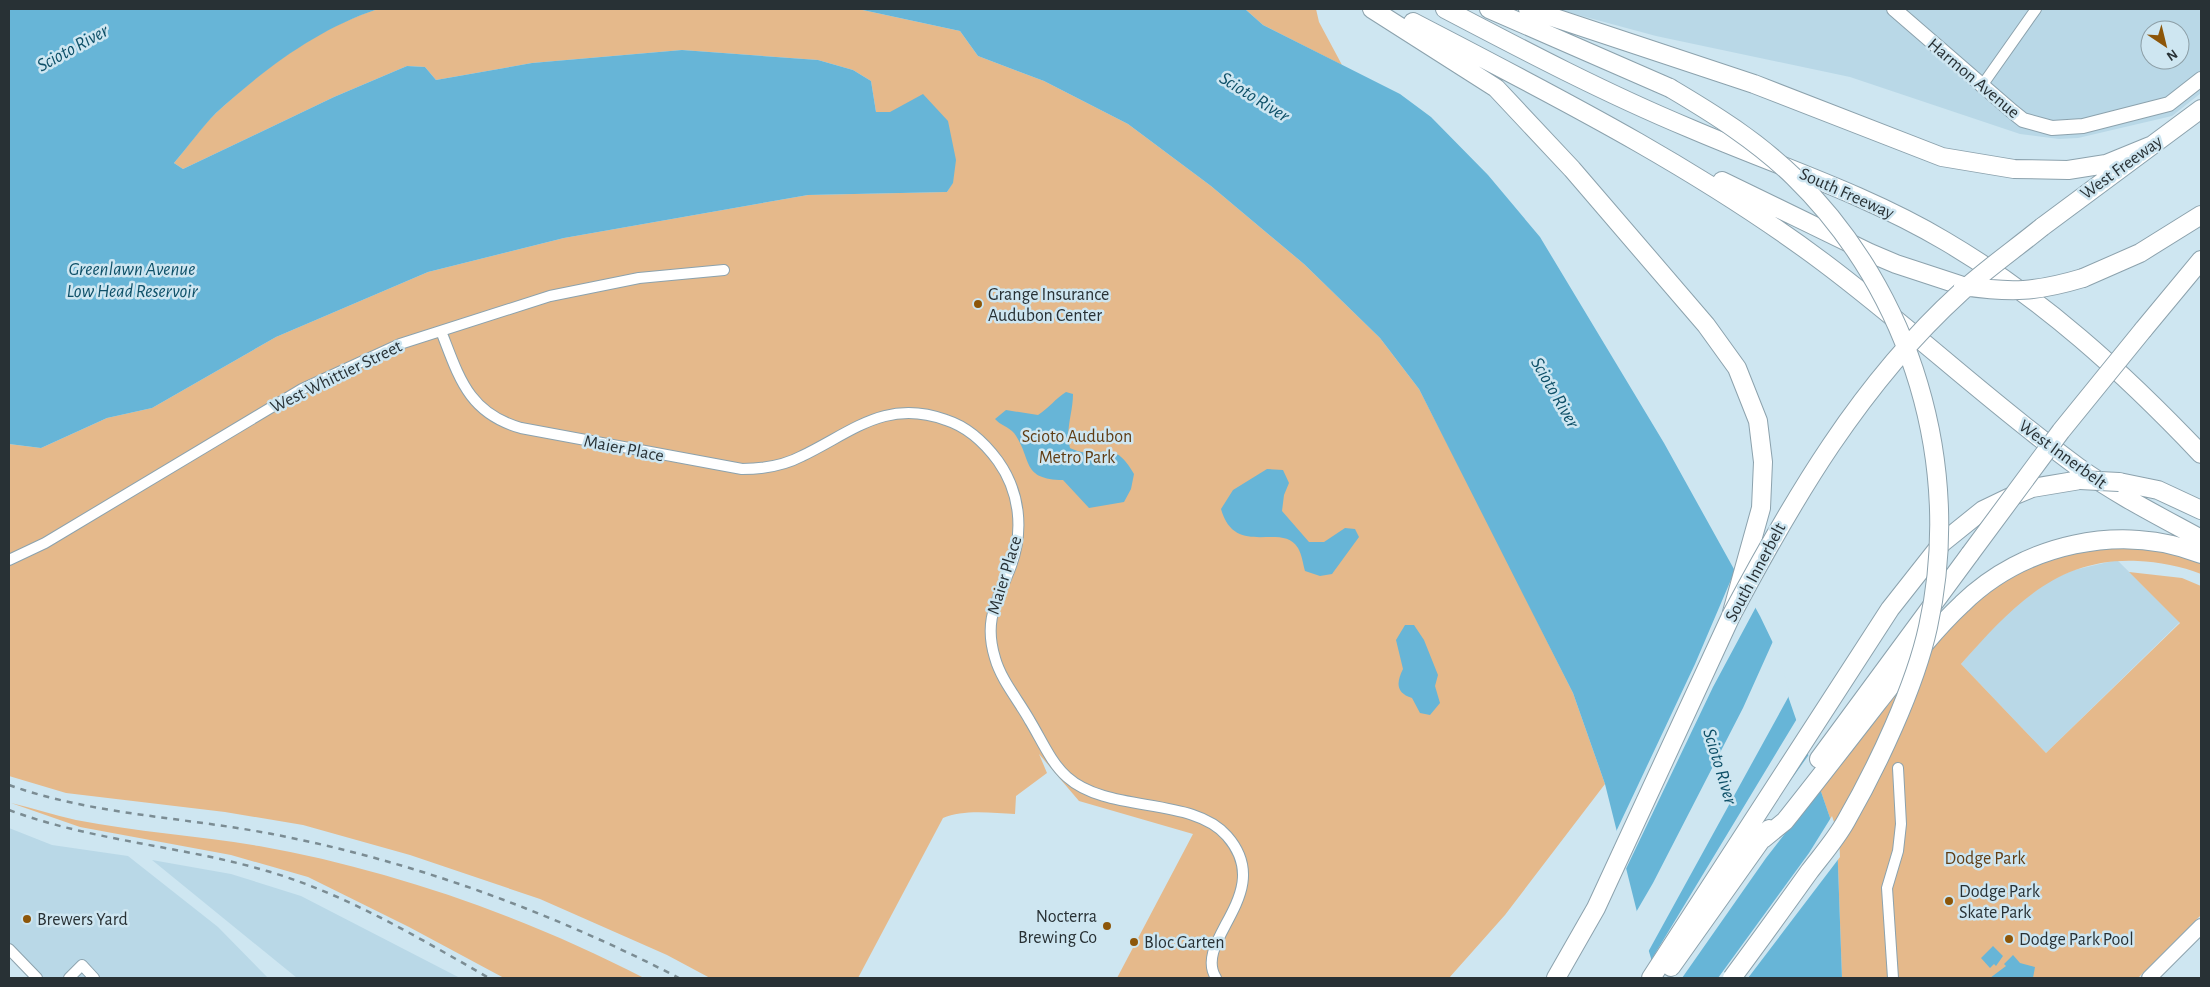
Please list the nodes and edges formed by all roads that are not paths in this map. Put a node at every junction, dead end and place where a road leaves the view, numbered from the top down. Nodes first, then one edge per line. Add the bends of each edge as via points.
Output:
1 (1372, 9) edge
2 (1388, 9) edge
3 (1445, 9) edge
4 (1489, 9) edge
5 (1528, 9) edge
6 (1894, 9) edge
7 (2036, 9) edge
8 (2201, 79) edge
9 (1981, 86) junction
10 (2201, 110) edge
11 (1622, 134) junction
12 (2150, 146) junction
13 (2201, 215) edge
14 (2042, 227) joint
15 (2201, 260) edge
16 (724, 270) dead end
17 (441, 330) junction
18 (2201, 454) edge
19 (2201, 510) edge
20 (2201, 538) edge
21 (2201, 554) edge
22 (9, 560) edge
23 (1731, 616) junction
24 (1898, 768) dead end
25 (1763, 839) junction
26 (2201, 926) edge
27 (9, 949) edge
28 (37, 978) edge
29 (69, 978) edge
30 (94, 978) edge
31 (1216, 978) edge
32 (1556, 978) edge
33 (1651, 978) edge
34 (1662, 978) edge
35 (1732, 978) edge
36 (1893, 978) edge
37 (2149, 978) edge

1 - 23 highway, bridge via 1496,88 1572,169 1726,350 1737,368 1752,401 1762,442 1761,508
2 - 11 highway
3 - 18 highway, South Freeway via 1635,104 1887,210 1944,240 1990,269 2076,332 2158,408
4 - 35 highway, bridge via 1670,88 1739,131 1794,177 1857,251 1884,298 1914,364 1938,479 1939,537 1928,629 1904,698 1846,822
5 - 12 highway via 1754,84 1942,157 2014,169 2068,170 2106,164
6 - 9 main road, Harmon Avenue
7 - 9 street
8 - 9 main road, Harmon Avenue via 2168,104 2068,128 2052,128 2023,120
10 - 12 highway, West Freeway
11 - 13 highway, bridge via 1896,264 1963,286 1997,291 2048,289 2083,278 2140,253
11 - 20 highway, West Innerbelt via 1723,192 1815,256 2080,468 2112,490
12 - 14 highway, West Freeway
14 - 23 highway, South Innerbelt, bridge via 1959,294 1893,363 1848,419 1799,492
15 - 25 highway, bridge via 2061,431 1778,814
16 - 17 street, West Whittier Street via 639,278 571,292
17 - 22 street, West Whittier Street via 366,358 302,389 45,544
17 - 31 street, Maier Place via 462,383 474,400 486,413 521,428 742,469 786,463 863,422 891,414 934,416 975,435 1004,470 1018,510 1015,552 991,619 990,634 998,665 1059,768 1074,783 1103,795 1206,820 1234,845 1243,878 1238,905 1212,955
19 - 33 highway, bridge via 2158,490 2119,482 2080,480 2032,488 2008,498 1983,510 1942,543 1890,608
21 - 25 highway via 2135,540 2099,541 2049,551 1995,576 1963,602 1933,634 1784,821
23 - 32 highway, South Innerbelt via 1596,908
24 - 36 street via 1898,851 1888,888
25 - 34 highway
26 - 37 main road
27 - 28 street
29 - 30 street via 82,966

